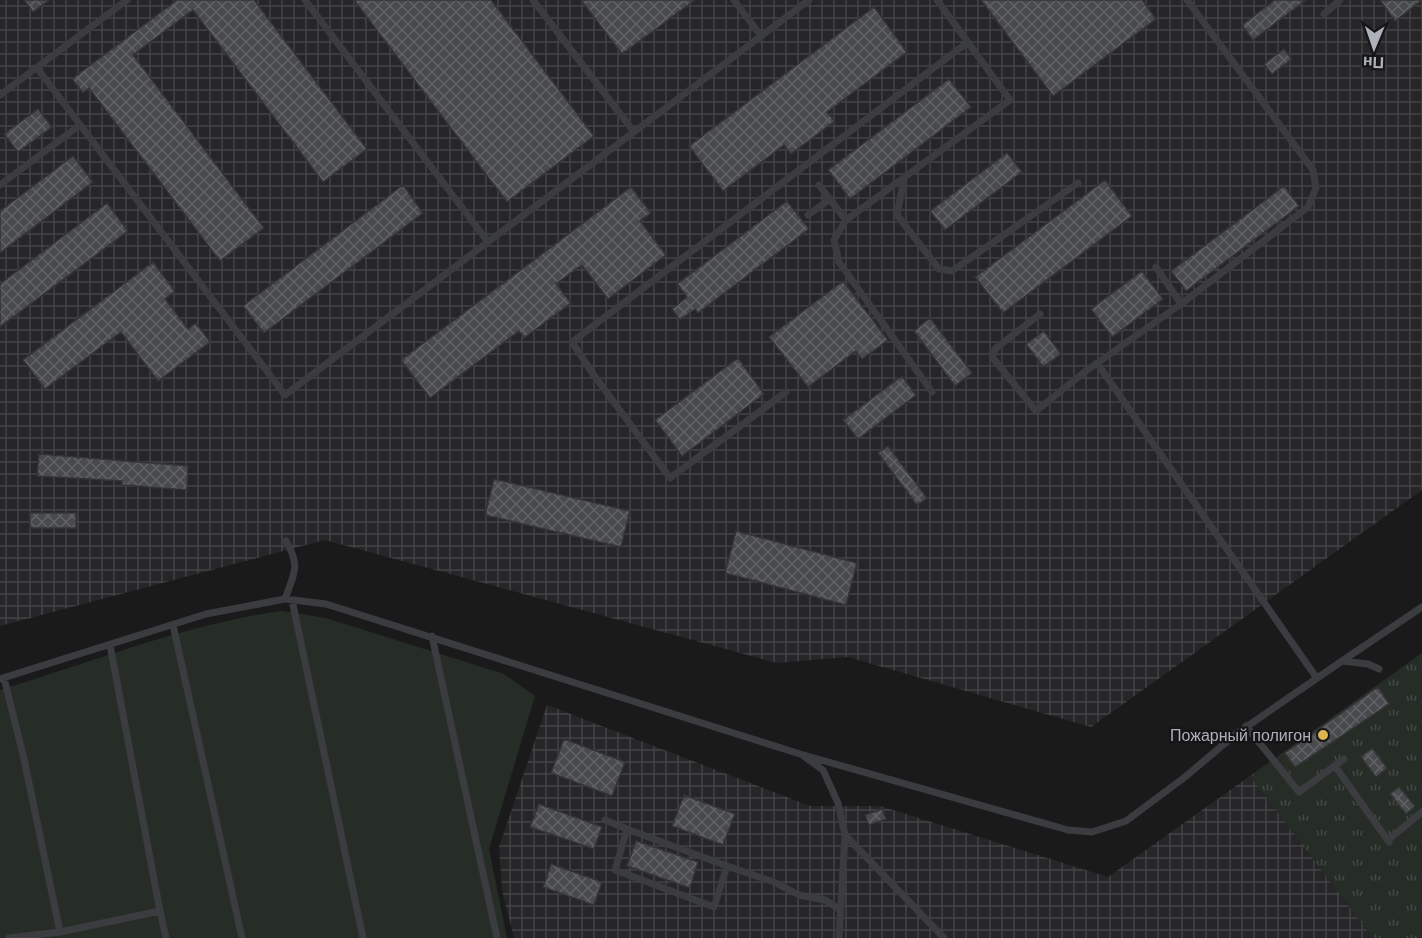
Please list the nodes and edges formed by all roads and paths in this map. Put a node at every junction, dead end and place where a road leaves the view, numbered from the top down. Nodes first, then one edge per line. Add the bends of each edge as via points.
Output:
1 (127, 0) edge
2 (305, 0) edge
3 (533, 0) edge
4 (734, 0) edge
5 (809, 0) edge
6 (937, 0) edge
7 (1187, 0) edge
8 (1341, 0) edge
9 (1324, 14) dead end
10 (761, 36) junction
11 (968, 42) junction
12 (37, 68) junction
13 (0, 95) edge
14 (81, 125) junction
15 (633, 132) junction
16 (904, 178) junction
17 (1078, 183) dead end
18 (0, 184) edge
19 (819, 184) dead end
20 (830, 199) junction
21 (808, 215) dead end
22 (846, 220) junction
23 (488, 242) junction
24 (1156, 267) dead end
25 (1181, 304) junction
26 (1040, 314) dead end
27 (1096, 363) junction
28 (786, 392) dead end
29 (932, 392) dead end
30 (286, 541) dead end
31 (289, 600) junction
32 (1422, 607) edge
33 (173, 625) junction
34 (432, 636) junction
35 (110, 645) junction
36 (1342, 661) junction
37 (1379, 669) dead end
38 (1316, 677) junction
39 (2, 678) edge
40 (1246, 726) junction
41 (800, 754) junction
42 (1344, 759) dead end
43 (1335, 766) junction
44 (1422, 812) edge
45 (605, 820) dead end
46 (627, 829) junction
47 (845, 836) junction
48 (727, 866) junction
49 (839, 909) junction
50 (159, 910) junction
51 (60, 932) junction
52 (9, 938) edge
53 (166, 938) edge
54 (242, 938) edge
55 (363, 938) edge
56 (497, 938) edge
57 (839, 938) edge
58 (944, 938) edge

1 - 12 lane
2 - 23 lane
3 - 15 lane
4 - 10 lane
5 - 10 lane
6 - 11 lane
7 - 25 lane via 1313,170 1316,188 1308,207
8 - 9 lane
10 - 15 lane
11 - 16 lane via 1010,100
11 - 28 lane via 572,342 670,478
12 - 13 lane
12 - 14 lane
14 - 18 lane
14 - 23 lane via 285,395
15 - 23 lane
16 - 17 lane via 897,215 939,269 952,271
16 - 22 lane
19 - 20 lane
20 - 21 lane
20 - 22 lane
22 - 29 lane via 834,240 839,262
24 - 25 lane
25 - 27 lane
26 - 27 lane via 995,349 992,357 1036,411
27 - 38 lane
30 - 31 lane via 296,557
31 - 33 lane via 206,614
31 - 34 lane via 326,604
31 - 55 lane
32 - 36 lane
33 - 35 lane
33 - 54 lane
34 - 41 lane
34 - 56 lane
35 - 39 lane
35 - 50 lane
36 - 37 lane
36 - 38 lane
38 - 40 lane
39 - 51 lane via 24,759
40 - 41 lane via 1126,821 1092,832 1068,830
40 - 43 lane via 1299,792
41 - 47 lane via 824,770 838,802
42 - 43 lane
43 - 44 lane via 1388,841
45 - 46 lane
46 - 48 lane
46 - 48 lane via 615,870 681,895 714,907
47 - 49 lane
47 - 58 lane
48 - 49 lane via 799,895 825,900
49 - 57 lane
50 - 51 lane
50 - 53 lane
51 - 52 lane

